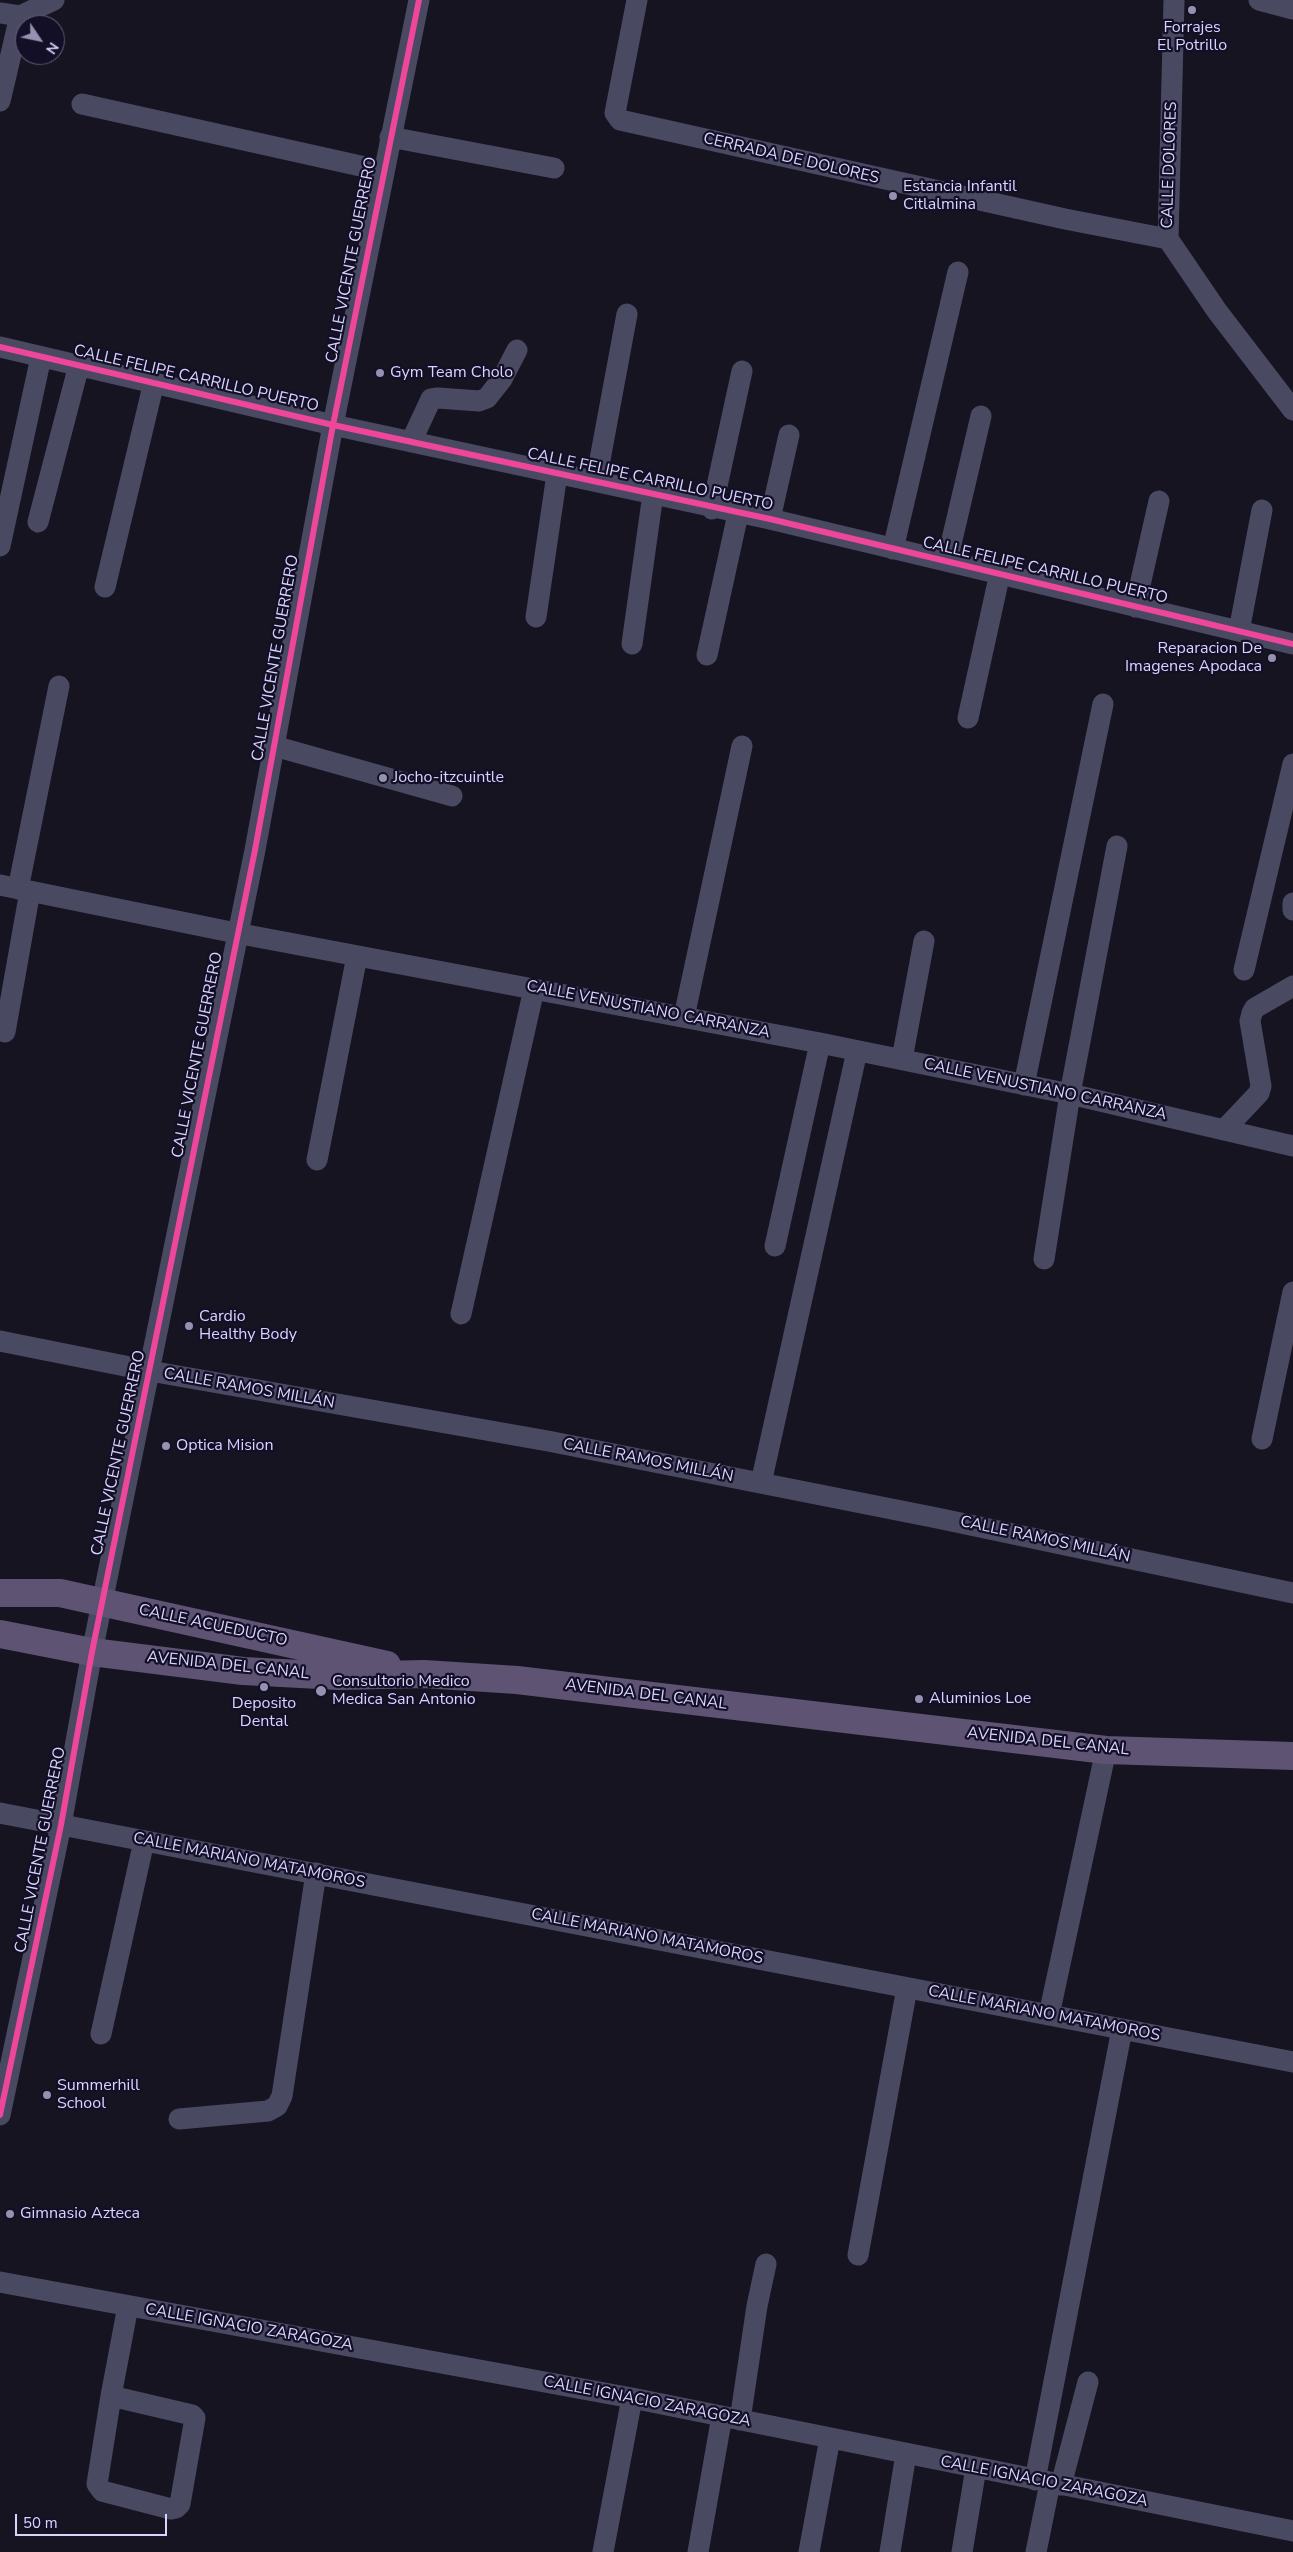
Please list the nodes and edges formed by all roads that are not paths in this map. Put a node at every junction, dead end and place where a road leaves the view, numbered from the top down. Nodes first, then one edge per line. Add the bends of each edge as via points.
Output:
1 (54, 0) edge
2 (418, 0) edge
3 (637, 0) edge
4 (1174, 0) edge
5 (1259, 0) edge
6 (1293, 9) edge
7 (10, 15) edge
8 (0, 100) edge
9 (82, 104) dead end
10 (390, 137) junction
11 (554, 168) dead end
12 (383, 171) junction
13 (1168, 239) junction
14 (958, 272) dead end
15 (627, 314) dead end
16 (0, 347) edge
17 (517, 350) dead end
18 (42, 357) junction
19 (80, 366) junction
20 (742, 371) dead end
21 (154, 382) junction
22 (1293, 410) edge
23 (981, 416) dead end
24 (333, 425) junction
25 (789, 435) dead end
26 (411, 442) junction
27 (557, 474) junction
28 (596, 481) junction
29 (653, 494) junction
30 (1158, 500) dead end
31 (712, 509) junction
32 (1262, 510) dead end
33 (738, 514) junction
34 (770, 520) junction
35 (38, 522) dead end
36 (0, 546) edge
37 (893, 549) junction
38 (947, 561) junction
39 (1000, 573) junction
40 (104, 587) dead end
41 (1135, 607) junction
42 (536, 617) dead end
43 (1239, 631) junction
44 (632, 644) dead end
45 (1293, 644) edge
46 (707, 655) dead end
47 (59, 686) dead end
48 (1103, 704) dead end
49 (968, 718) dead end
50 (274, 746) junction
51 (742, 746) dead end
52 (1293, 764) edge
53 (452, 796) dead end
54 (1117, 846) dead end
55 (16, 888) edge
56 (1293, 903) edge
57 (1293, 910) edge
58 (236, 933) junction
59 (924, 941) dead end
60 (357, 956) junction
61 (1244, 970) dead end
62 (1293, 986) edge
63 (534, 989) junction
64 (684, 1017) junction
65 (5, 1032) dead end
66 (820, 1043) junction
67 (857, 1051) junction
68 (902, 1059) junction
69 (1024, 1085) junction
70 (1070, 1094) junction
71 (1224, 1130) junction
72 (1293, 1146) edge
73 (317, 1160) dead end
74 (775, 1246) dead end
75 (1044, 1259) dead end
76 (1293, 1292) edge
77 (461, 1314) dead end
78 (0, 1341) edge
79 (150, 1371) junction
80 (1262, 1439) dead end
81 (761, 1483) junction
82 (0, 1582) edge
83 (0, 1593) edge
84 (60, 1593) junction
85 (1293, 1593) edge
86 (103, 1602) junction
87 (0, 1634) edge
88 (0, 1643) edge
89 (48, 1644) junction
90 (92, 1652) junction
91 (424, 1674) junction
92 (1106, 1750) junction
93 (1293, 1756) edge
94 (0, 1813) edge
95 (62, 1825) junction
96 (144, 1841) junction
97 (316, 1874) junction
98 (907, 1988) junction
99 (1048, 2015) junction
100 (1122, 2029) junction
101 (101, 2034) dead end
102 (1293, 2062) edge
103 (0, 2115) edge
104 (179, 2119) dead end
105 (858, 2255) dead end
106 (766, 2264) dead end
107 (0, 2282) edge
108 (128, 2306) junction
109 (1088, 2382) dead end
110 (111, 2396) junction
111 (632, 2398) junction
112 (731, 2418) junction
113 (830, 2438) junction
114 (906, 2454) junction
115 (976, 2468) junction
116 (1048, 2482) junction
117 (1293, 2531) edge
118 (603, 2552) edge
119 (698, 2552) edge
120 (808, 2552) edge
121 (890, 2552) edge
122 (962, 2552) edge
123 (1036, 2552) edge

1 - 7 street
2 - 10 street, CALLE VICENTE GUERRERO
3 - 13 street, CERRADA DE DOLORES via 615,113 620,120
4 - 13 street, CALLE DOLORES
5 - 6 street
7 - 8 street
9 - 12 street
10 - 11 street
10 - 12 street, CALLE VICENTE GUERRERO
12 - 24 street, CALLE VICENTE GUERRERO
13 - 22 street, CALLE DOLORES
14 - 37 street
15 - 28 street
16 - 18 street, CALLE FELIPE CARRILLO PUERTO
17 - 26 street via 499,384 487,398 430,400
18 - 19 street, CALLE FELIPE CARRILLO PUERTO
18 - 36 street
19 - 21 street, CALLE FELIPE CARRILLO PUERTO
19 - 35 street
20 - 31 street
21 - 24 street, CALLE FELIPE CARRILLO PUERTO
21 - 40 street
23 - 38 street
24 - 26 street, CALLE FELIPE CARRILLO PUERTO
24 - 50 street, CALLE VICENTE GUERRERO
25 - 34 street
26 - 27 street, CALLE FELIPE CARRILLO PUERTO
27 - 28 street, CALLE FELIPE CARRILLO PUERTO
27 - 42 street
28 - 29 street, CALLE FELIPE CARRILLO PUERTO
29 - 31 street, CALLE FELIPE CARRILLO PUERTO
29 - 44 street
30 - 41 street
31 - 33 street, CALLE FELIPE CARRILLO PUERTO
32 - 43 street
33 - 34 street, CALLE FELIPE CARRILLO PUERTO
33 - 46 street
34 - 37 street, CALLE FELIPE CARRILLO PUERTO
37 - 38 street, CALLE FELIPE CARRILLO PUERTO
38 - 39 street, CALLE FELIPE CARRILLO PUERTO
39 - 41 street, CALLE FELIPE CARRILLO PUERTO
39 - 49 street
41 - 43 street, CALLE FELIPE CARRILLO PUERTO
43 - 45 street, CALLE FELIPE CARRILLO PUERTO
47 - 55 street
48 - 69 street
50 - 53 street
50 - 58 street, CALLE VICENTE GUERRERO
51 - 64 street
52 - 61 street
54 - 70 street
55 - 58 street, CALLE VENUSTIANO CARRANZA
55 - 65 street
56 - 57 street
58 - 60 street, CALLE VENUSTIANO CARRANZA
58 - 79 street, CALLE VICENTE GUERRERO
59 - 68 street
60 - 63 street, CALLE VENUSTIANO CARRANZA
60 - 73 street
62 - 71 street via 1255,1008 1252,1013 1250,1021 1261,1086 1259,1093
63 - 64 street, CALLE VENUSTIANO CARRANZA
63 - 77 street
64 - 66 street, CALLE VENUSTIANO CARRANZA
66 - 67 street, CALLE VENUSTIANO CARRANZA
66 - 74 street
67 - 68 street, CALLE VENUSTIANO CARRANZA
67 - 81 street
68 - 69 street, CALLE VENUSTIANO CARRANZA
69 - 70 street, CALLE VENUSTIANO CARRANZA
70 - 71 street, CALLE VENUSTIANO CARRANZA
70 - 75 street
71 - 72 street, CALLE VENUSTIANO CARRANZA
76 - 80 street
78 - 79 street, CALLE RAMOS MILLÁN
79 - 81 street, CALLE RAMOS MILLÁN via 548,1441
79 - 86 street, CALLE VICENTE GUERRERO
81 - 85 street, CALLE RAMOS MILLÁN
82 - 84 main road
83 - 84 main road, CALLE ACUEDUCTO
84 - 86 main road, CALLE ACUEDUCTO
86 - 90 street, CALLE VICENTE GUERRERO
86 - 91 main road, CALLE ACUEDUCTO
87 - 89 main road, AVENIDA DEL CANAL
88 - 89 main road
89 - 90 main road, AVENIDA DEL CANAL
90 - 91 main road, AVENIDA DEL CANAL via 243,1671 339,1676
90 - 95 street, CALLE VICENTE GUERRERO
91 - 92 main road, AVENIDA DEL CANAL via 517,1680
92 - 93 main road, AVENIDA DEL CANAL
92 - 99 street
94 - 95 street, CALLE MARIANO MATAMOROS
95 - 96 street, CALLE MARIANO MATAMOROS
95 - 103 street, CALLE VICENTE GUERRERO
96 - 97 street, CALLE MARIANO MATAMOROS
96 - 101 street
97 - 98 street, CALLE MARIANO MATAMOROS
97 - 104 street via 278,2106 268,2111
98 - 99 street, CALLE MARIANO MATAMOROS
98 - 105 street
99 - 100 street, CALLE MARIANO MATAMOROS
100 - 102 street, CALLE MARIANO MATAMOROS
100 - 116 street
106 - 112 street
107 - 108 street, CALLE IGNACIO ZARAGOZA
108 - 110 street
108 - 111 street, CALLE IGNACIO ZARAGOZA
109 - 116 street
110 - 110 street via 98,2488 176,2508 180,2504 195,2418
111 - 112 street, CALLE IGNACIO ZARAGOZA
111 - 118 street
112 - 113 street, CALLE IGNACIO ZARAGOZA
112 - 119 street
113 - 114 street, CALLE IGNACIO ZARAGOZA
113 - 120 street
114 - 115 street, CALLE IGNACIO ZARAGOZA
114 - 121 street
115 - 116 street, CALLE IGNACIO ZARAGOZA
115 - 122 street
116 - 117 street, CALLE IGNACIO ZARAGOZA
116 - 123 street

